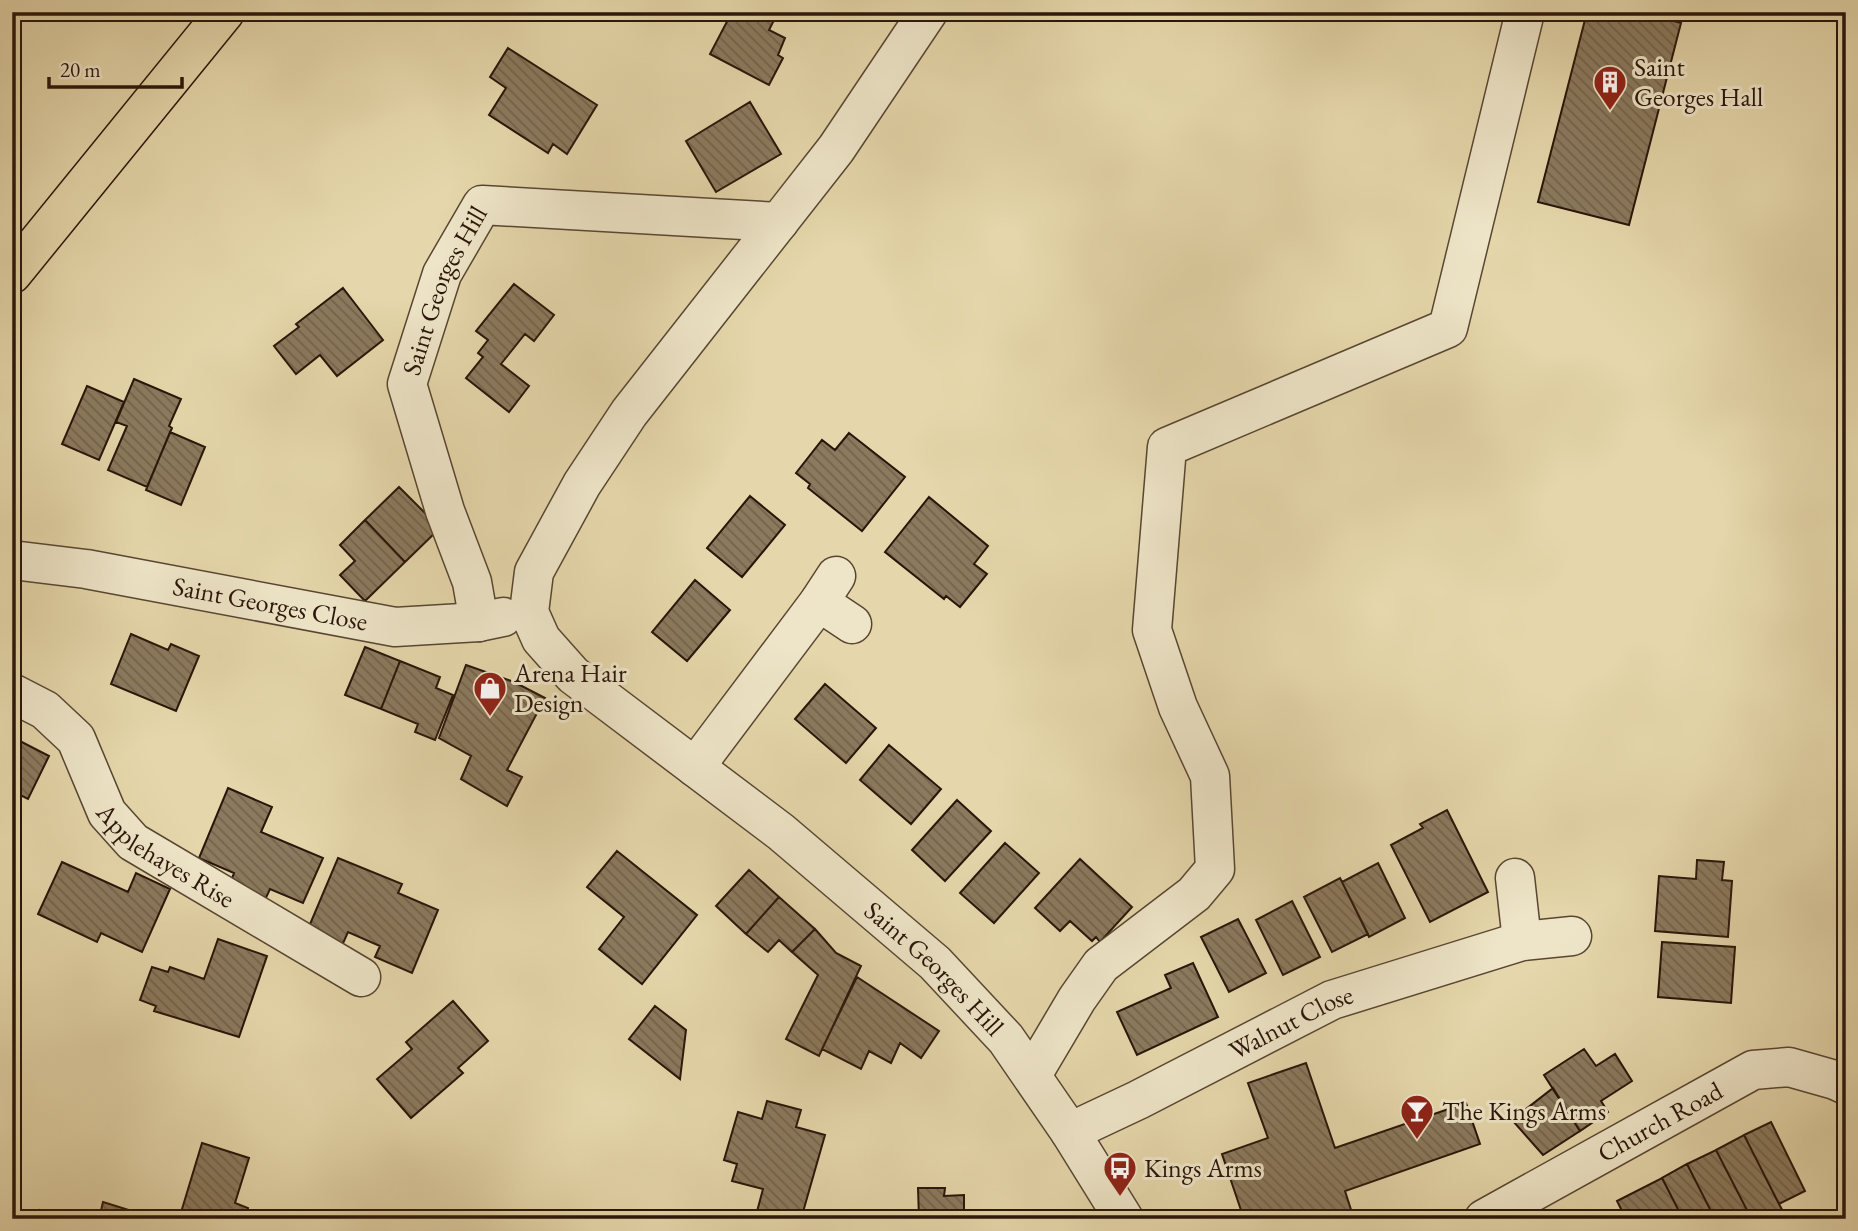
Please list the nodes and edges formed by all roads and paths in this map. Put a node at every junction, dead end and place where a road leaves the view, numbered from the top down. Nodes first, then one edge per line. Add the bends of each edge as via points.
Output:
1 (225, 12) edge
2 (928, 12) edge
3 (1525, 12) edge
4 (779, 222) junction
5 (12, 274) edge
6 (12, 560) edge
7 (529, 612) junction
8 (479, 622) junction
9 (852, 625) dead end
10 (12, 693) edge
11 (695, 767) junction
12 (1515, 878) dead end
13 (1572, 936) dead end
14 (1522, 942) junction
15 (361, 977) dead end
16 (1032, 1076) junction
17 (1846, 1085) edge
18 (1070, 1132) junction
19 (1124, 1219) edge
20 (1484, 1219) edge

1 - 5 main road
2 - 4 street via 836,149
3 - 16 street via 1448,328 1167,447 1152,630 1178,707 1210,776 1215,869 1194,894 1101,965
4 - 7 street via 629,413 582,484 534,572
4 - 8 street, Saint Georges Hill via 482,205 442,274 407,384 445,511 472,582
6 - 8 street, Saint Georges Close via 86,569 395,627
7 - 8 street, Saint Georges Close
7 - 11 street, Saint Georges Hill via 541,639 573,675
9 - 11 street via 827,589
10 - 15 street, Applehayes Rise via 45,710 76,739 107,813 133,842
11 - 16 street, Saint Georges Hill via 781,832 935,963 1006,1039
12 - 14 street
13 - 14 street, Walnut Close
14 - 18 street, Walnut Close via 1332,1000
16 - 18 street, Saint Georges Hill
17 - 20 street, Church Road via 1789,1067 1753,1070
18 - 19 street, Saint Georges Hill

